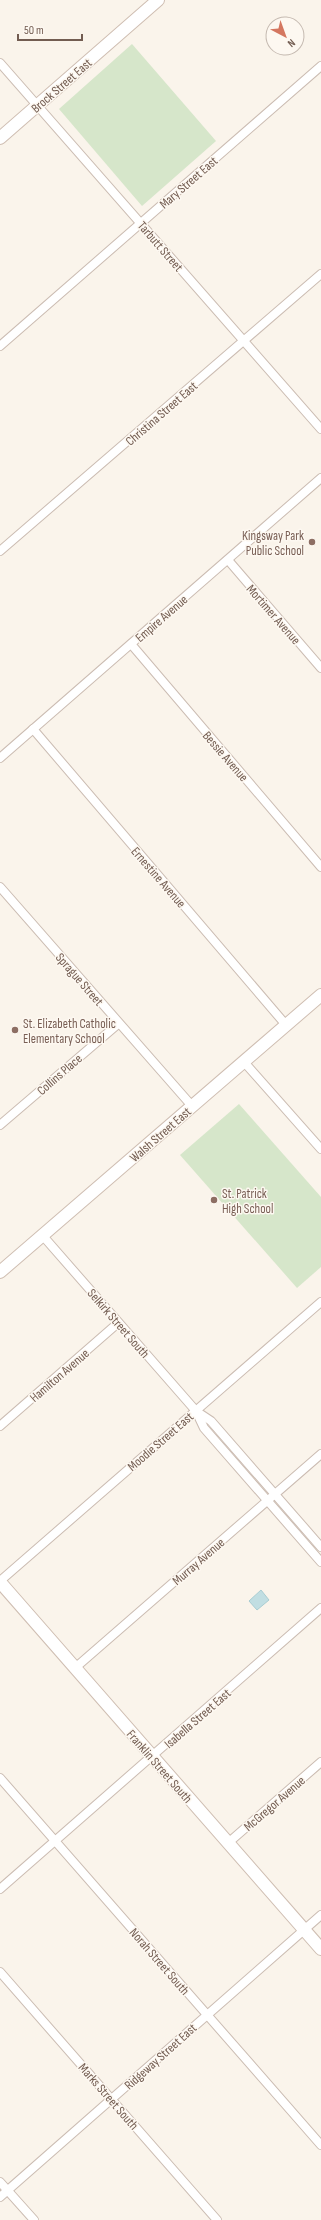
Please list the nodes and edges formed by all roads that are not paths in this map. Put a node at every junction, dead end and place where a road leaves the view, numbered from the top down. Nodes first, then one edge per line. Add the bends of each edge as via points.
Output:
1 (158, 0) edge
2 (0, 63) edge
3 (321, 66) edge
4 (38, 105) junction
5 (0, 138) edge
6 (141, 223) junction
7 (321, 274) edge
8 (244, 341) junction
9 (0, 346) edge
10 (321, 429) edge
11 (321, 478) edge
12 (0, 551) edge
13 (228, 560) junction
14 (131, 644) junction
15 (321, 668) edge
16 (33, 729) junction
17 (0, 758) edge
18 (321, 867) edge
19 (0, 886) edge
20 (321, 995) edge
21 (118, 1024) junction
22 (286, 1025) junction
23 (244, 1062) junction
24 (192, 1106) junction
25 (0, 1125) edge
26 (321, 1149) edge
27 (43, 1236) junction
28 (0, 1272) edge
29 (321, 1302) edge
30 (118, 1323) junction
31 (196, 1411) junction
32 (0, 1426) edge
33 (321, 1454) edge
34 (275, 1494) junction
35 (268, 1501) junction
36 (321, 1547) edge
37 (321, 1562) edge
38 (0, 1582) edge
39 (321, 1608) edge
40 (75, 1668) junction
41 (152, 1757) junction
42 (321, 1762) edge
43 (0, 1778) edge
44 (55, 1841) junction
45 (228, 1843) junction
46 (0, 1889) edge
47 (321, 1915) edge
48 (304, 1930) junction
49 (321, 1949) edge
50 (0, 1972) edge
51 (207, 2014) junction
52 (112, 2099) junction
53 (321, 2145) edge
54 (0, 2182) edge
55 (8, 2190) junction
56 (0, 2197) edge
57 (34, 2220) edge
58 (217, 2220) edge

1 - 4 street, Brock Street East
2 - 4 street, Tarbutt Street
3 - 6 street, Mary Street East
4 - 5 street, Brock Street East
4 - 6 street, Tarbutt Street
6 - 8 street, Tarbutt Street
6 - 9 street, Mary Street East
7 - 8 street, Christina Street East
8 - 10 street, Tarbutt Street
8 - 12 street, Christina Street East
11 - 13 street, Empire Avenue
13 - 14 street, Empire Avenue
13 - 15 street, Mortimer Avenue
14 - 16 street, Empire Avenue
14 - 18 street, Bessie Avenue
16 - 17 street, Empire Avenue
16 - 22 street, Ernestine Avenue
19 - 21 street, Sprague Street
20 - 22 street, Walsh Street East
21 - 24 street, Sprague Street
21 - 25 street, Collins Place
22 - 23 street, Walsh Street East
23 - 24 street, Walsh Street East
23 - 26 street
24 - 27 street, Walsh Street East
27 - 28 street, Walsh Street East
27 - 30 street, Selkirk Street South
29 - 31 street, Moodie Street East
30 - 31 street, Selkirk Street South
30 - 32 street, Hamilton Avenue
31 - 34 street, Selkirk Street South via 211,1421
31 - 35 street, Selkirk Street South via 204,1428
31 - 38 street, Moodie Street East
33 - 34 street, Murray Avenue
34 - 35 street, Murray Avenue
34 - 36 street, Selkirk Street South
35 - 37 street, Selkirk Street South
35 - 40 street, Murray Avenue
38 - 40 street, Franklin Street South
39 - 41 street, Isabella Street East
40 - 41 street, Franklin Street South
41 - 44 street, Isabella Street East
41 - 45 street, Franklin Street South
42 - 45 street, McGregor Avenue
43 - 44 street, Norah Street South
44 - 46 street, Isabella Street East
44 - 51 street, Norah Street South
45 - 48 street, Franklin Street South
47 - 48 street, Ridgeway Street East
48 - 49 street, Franklin Street South
48 - 51 street, Ridgeway Street East
50 - 52 street, Marks Street South
51 - 52 street, Ridgeway Street East
51 - 53 street, Norah Street South
52 - 55 street, Ridgeway Street East
52 - 58 street, Marks Street South
54 - 55 street
55 - 56 street, Ridgeway Street East
55 - 57 street

